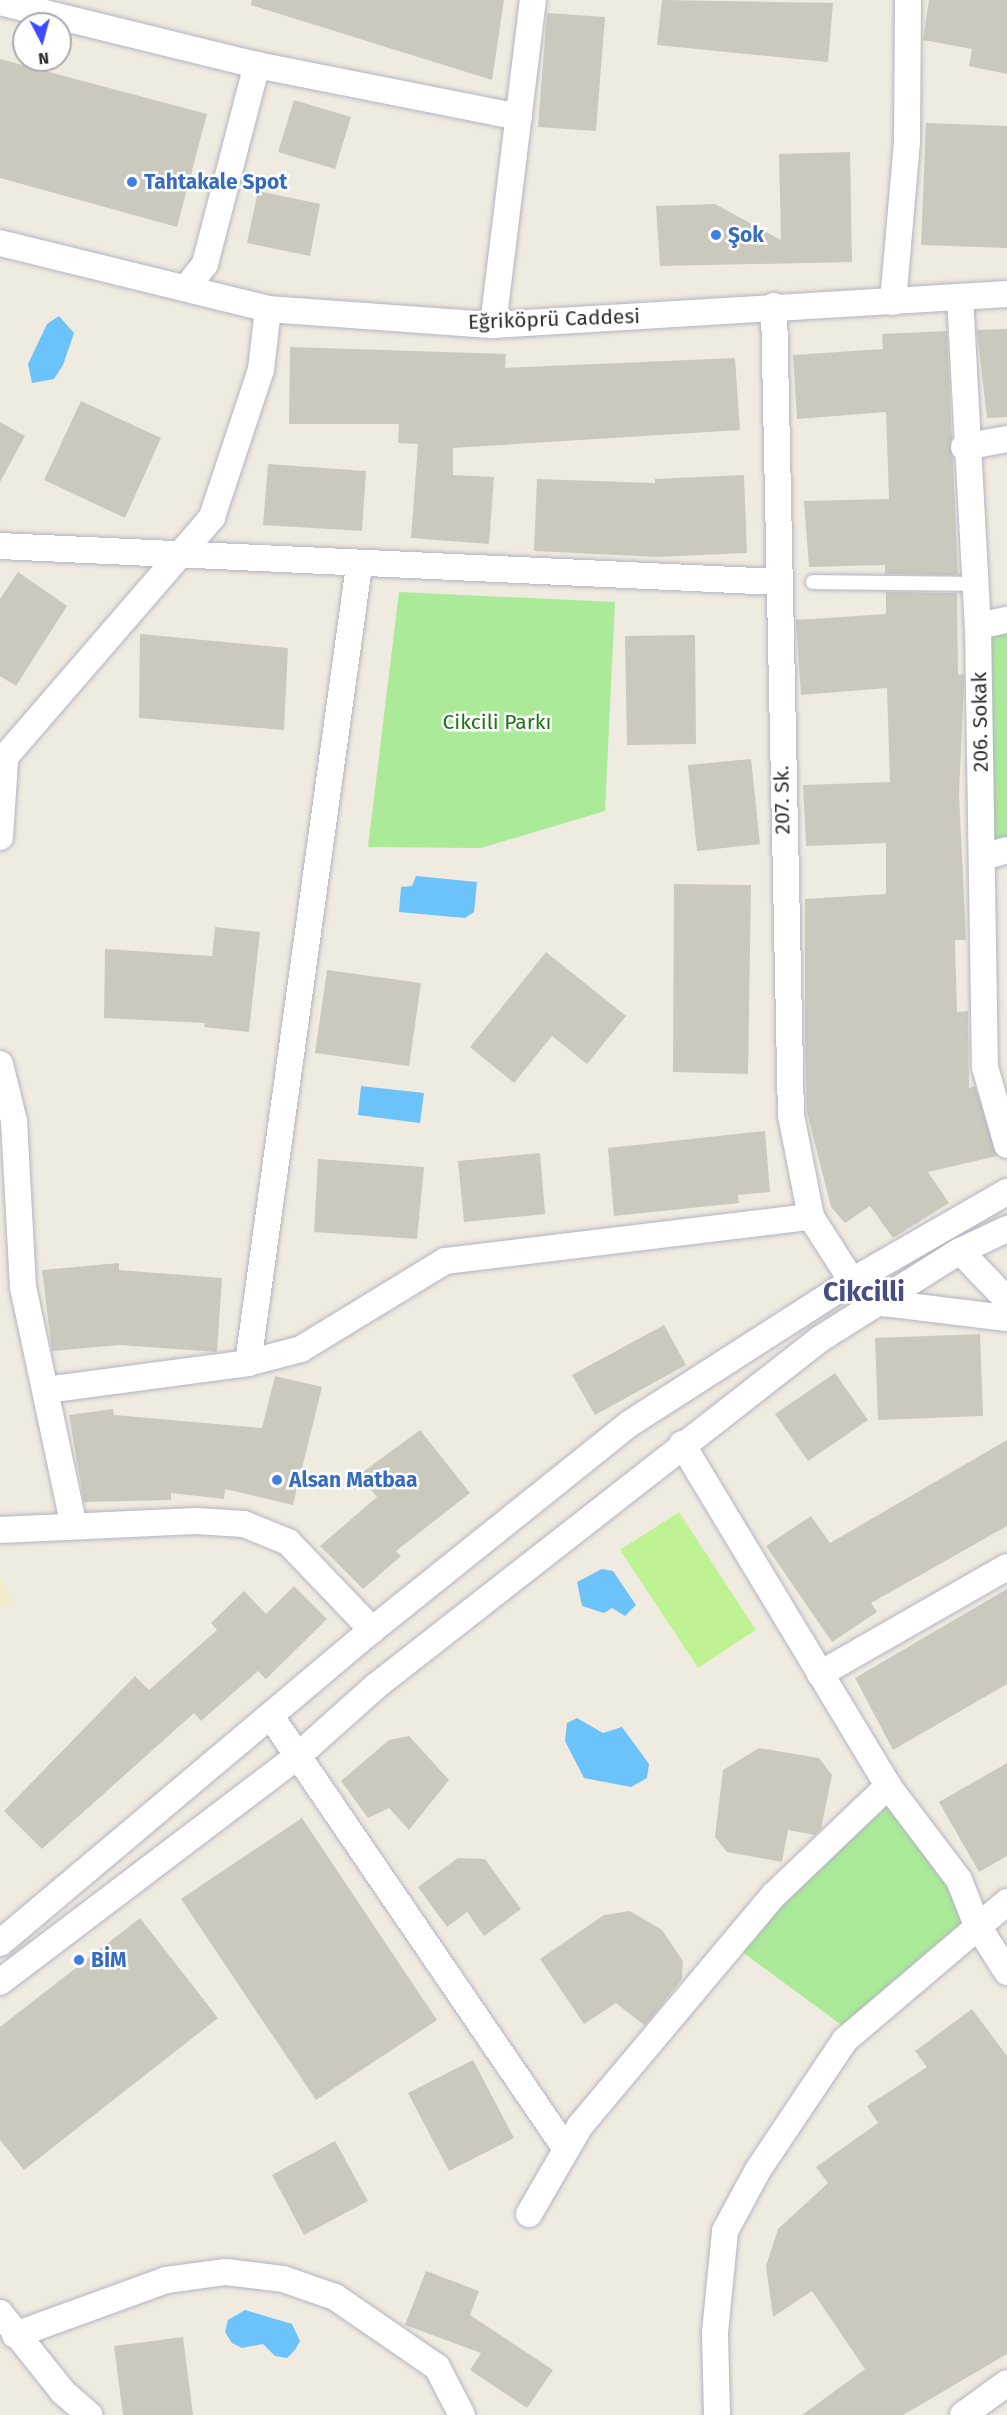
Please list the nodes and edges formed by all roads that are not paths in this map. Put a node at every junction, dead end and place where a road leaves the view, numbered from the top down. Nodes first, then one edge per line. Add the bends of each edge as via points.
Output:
1 (533, 0) edge
2 (908, 0) edge
3 (0, 2) edge
4 (257, 65) junction
5 (519, 117) junction
6 (0, 243) edge
7 (187, 287) junction
8 (1007, 294) edge
9 (960, 297) junction
10 (893, 302) junction
11 (774, 306) junction
12 (268, 309) junction
13 (493, 325) junction
14 (1007, 439) edge
15 (964, 447) junction
16 (0, 546) edge
17 (184, 550) junction
18 (359, 566) junction
19 (777, 582) junction
20 (813, 582) dead end
21 (975, 584) junction
22 (1007, 620) edge
23 (978, 626) junction
24 (2, 762) edge
25 (0, 837) edge
26 (995, 853) edge
27 (996, 1063) edge
28 (0, 1064) edge
29 (1007, 1144) edge
30 (1007, 1192) edge
31 (811, 1217) junction
32 (1007, 1229) edge
33 (960, 1251) junction
34 (852, 1281) junction
35 (1007, 1300) edge
36 (884, 1303) junction
37 (1007, 1318) edge
38 (248, 1363) junction
39 (46, 1390) junction
40 (682, 1444) junction
41 (74, 1526) junction
42 (0, 1530) edge
43 (1007, 1567) edge
44 (372, 1630) junction
45 (820, 1674) junction
46 (272, 1718) junction
47 (300, 1754) junction
48 (888, 1786) junction
49 (1007, 1902) edge
50 (976, 1923) junction
51 (0, 1943) edge
52 (1007, 1972) edge
53 (0, 1982) edge
54 (567, 2149) junction
55 (529, 2214) dead end
56 (0, 2313) edge
57 (15, 2335) junction
58 (1007, 2383) edge
59 (88, 2415) edge
60 (462, 2415) edge
61 (717, 2415) edge
62 (963, 2415) edge

1 - 5 street
2 - 10 street via 907,141
3 - 4 street
4 - 5 street
4 - 7 street via 206,264
5 - 13 street
6 - 7 street, Eğriköprü Caddesi
7 - 12 street, Eğriköprü Caddesi
8 - 9 street, Eğriköprü Caddesi
9 - 10 street, Eğriköprü Caddesi
9 - 15 street, 206. Sokak
10 - 11 street, Eğriköprü Caddesi
11 - 13 street, Eğriköprü Caddesi
11 - 19 street, 207. Sk.
12 - 13 street, Eğriköprü Caddesi
12 - 17 street via 261,370 212,518
14 - 15 street
15 - 21 street, 206. Sokak
16 - 17 street
17 - 18 street
17 - 24 street
18 - 19 street
18 - 38 street
19 - 31 street, 207. Sk. via 791,1115
20 - 21 lane
21 - 23 street, 206. Sokak
22 - 23 street
23 - 26 street, 206. Sokak
24 - 25 street
26 - 27 street, 206. Sokak
27 - 29 street, 206. Sokak
28 - 39 street via 14,1121 23,1287
30 - 34 street
31 - 34 street, 207. Sk.
31 - 38 street via 445,1261 301,1349
32 - 33 street
33 - 35 street
33 - 36 street
34 - 36 street
34 - 44 street via 629,1424
36 - 37 street
36 - 40 street via 820,1339
38 - 39 street
39 - 41 street
40 - 45 street
40 - 47 street via 376,1686
41 - 42 street
41 - 44 street via 196,1521 267,1530 288,1542
43 - 45 street
44 - 46 street
45 - 48 street
46 - 47 street
46 - 51 street
47 - 53 street
47 - 54 street
48 - 50 street via 958,1880
48 - 54 street via 774,1895
49 - 50 street
50 - 52 street
50 - 61 street via 845,2040 758,2170 725,2231 715,2332
54 - 55 street
56 - 57 street
57 - 59 street
57 - 60 street via 166,2280 226,2272 283,2279 335,2297 437,2367
58 - 62 street

